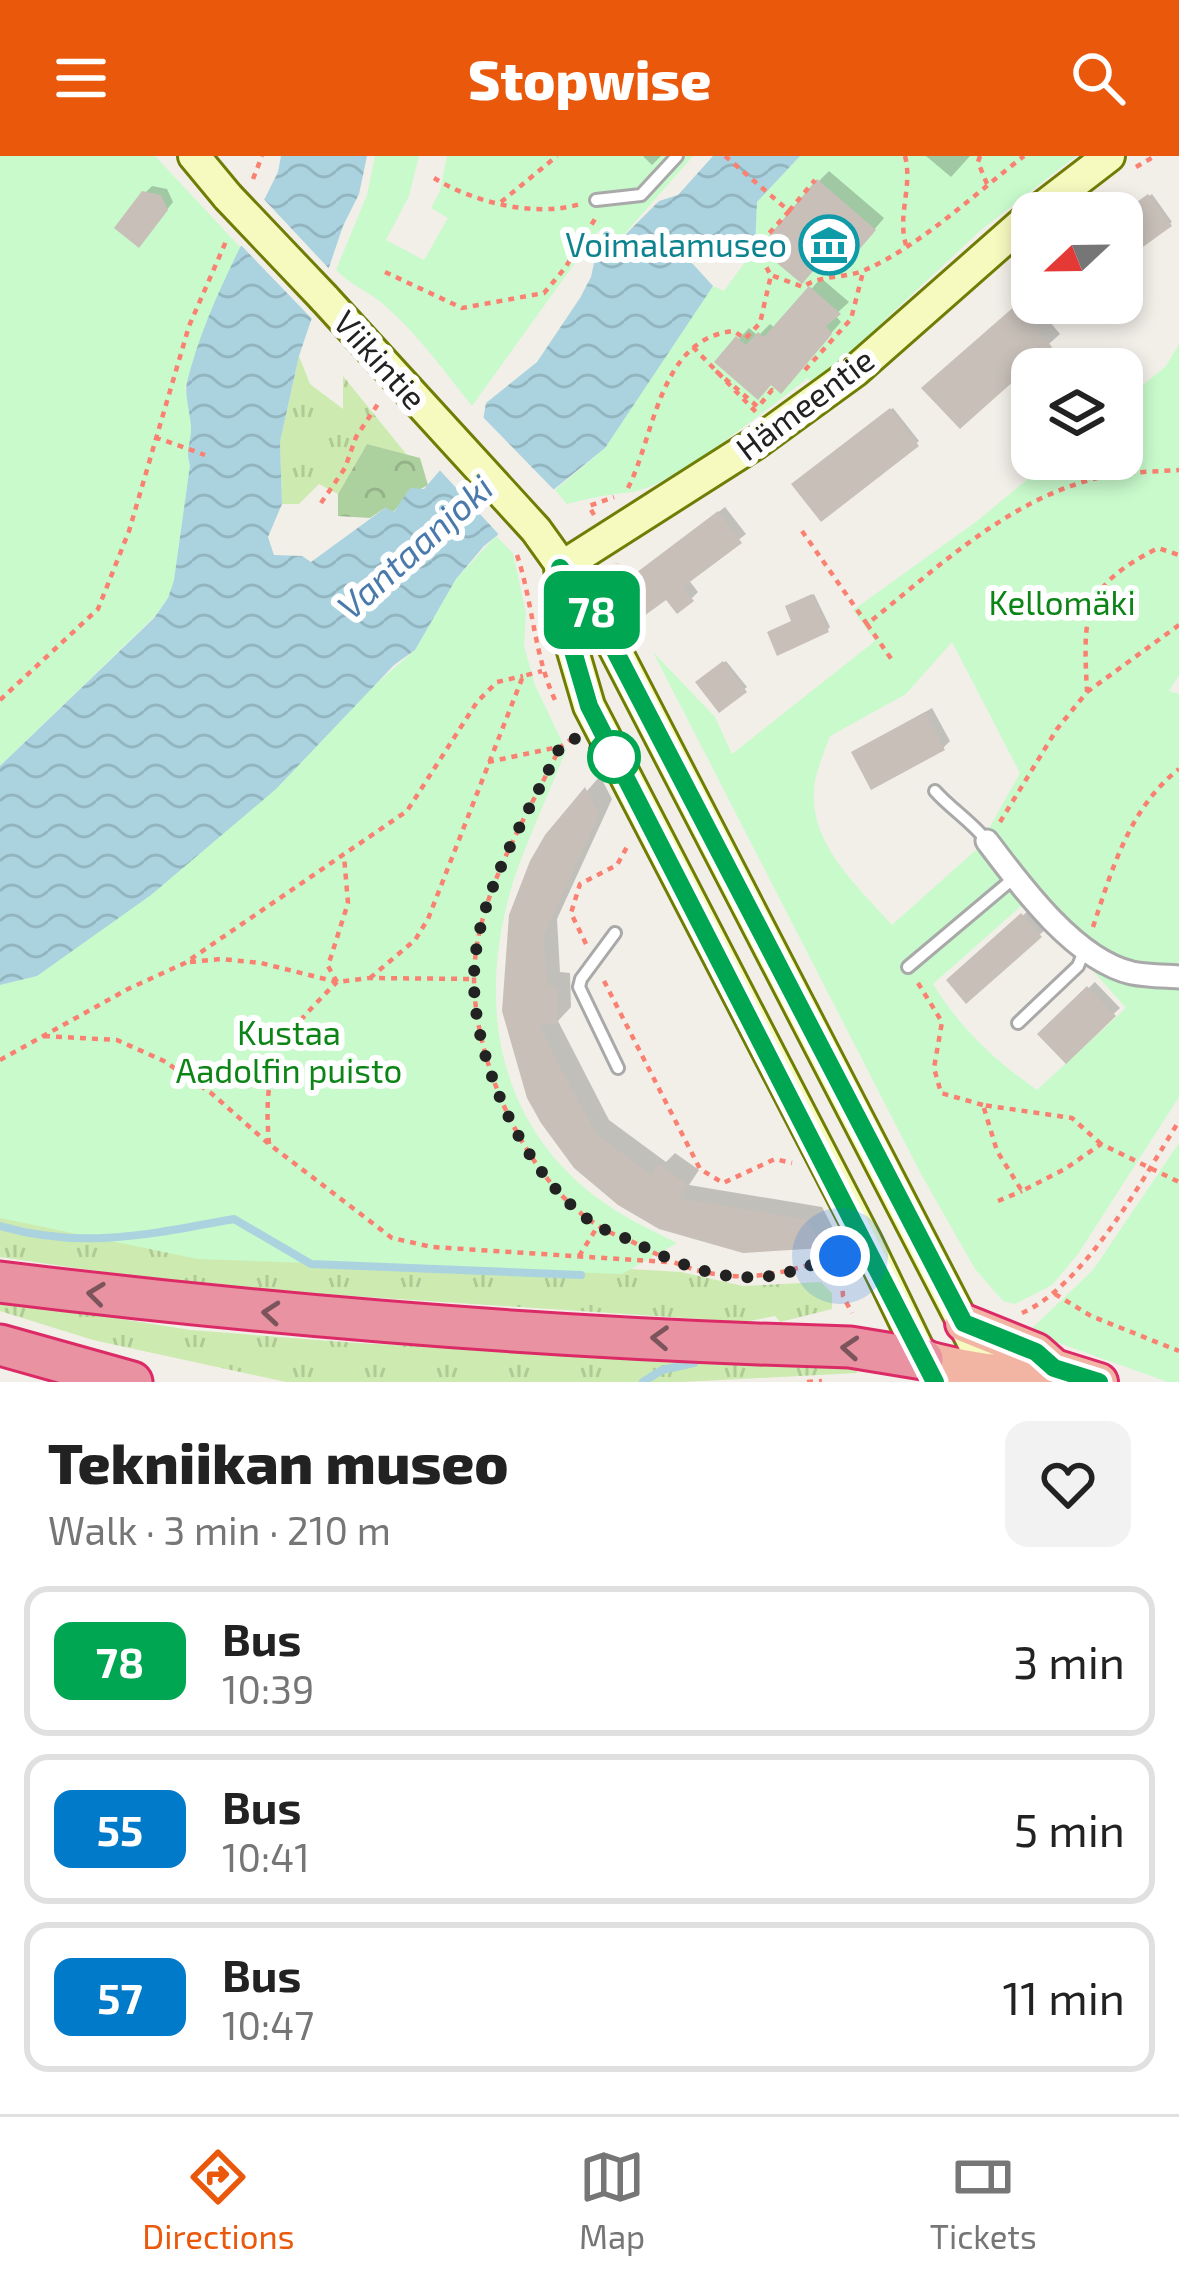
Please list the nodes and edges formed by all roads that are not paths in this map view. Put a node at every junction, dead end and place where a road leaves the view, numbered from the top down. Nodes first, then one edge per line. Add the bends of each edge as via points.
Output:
1 (194, 156) edge
2 (677, 156) edge
3 (1109, 156) edge
4 (1062, 192) edge
5 (596, 200) road end
6 (1011, 234) edge
7 (560, 568) junction
8 (934, 791) dead end
9 (987, 841) joint
10 (1015, 878) junction
11 (615, 933) dead end
12 (1085, 949) junction
13 (908, 967) road end
14 (1179, 977) edge
15 (1018, 1023) dead end
16 (619, 1068) dead end
17 (0, 1282) edge
18 (964, 1323) junction
19 (0, 1345) edge
20 (923, 1359) junction
21 (1054, 1368) junction
22 (991, 1378) junction
23 (132, 1382) edge
24 (1099, 1382) edge

1 - 7 main road, Viikintie, bridge via 444,433 520,533
2 - 5 lane via 641,195
3 - 4 main road, Hämeentie
6 - 7 main road, Hämeentie via 855,371
7 - 18 main road, Viikintie via 598,618
7 - 20 main road via 589,706
8 - 9 lane
9 - 10 street
10 - 12 street
10 - 13 lane
11 - 16 lane via 580,979 580,995
12 - 14 street via 1129,973
12 - 15 lane via 1078,966
20 -> 17 highway via 850,1347 356,1321
18 - 21 highway via 1036,1352
18 - 22 main road, Viikintie
19 - 23 highway
20 - 22 highway
21 - 22 highway
21 - 24 highway

